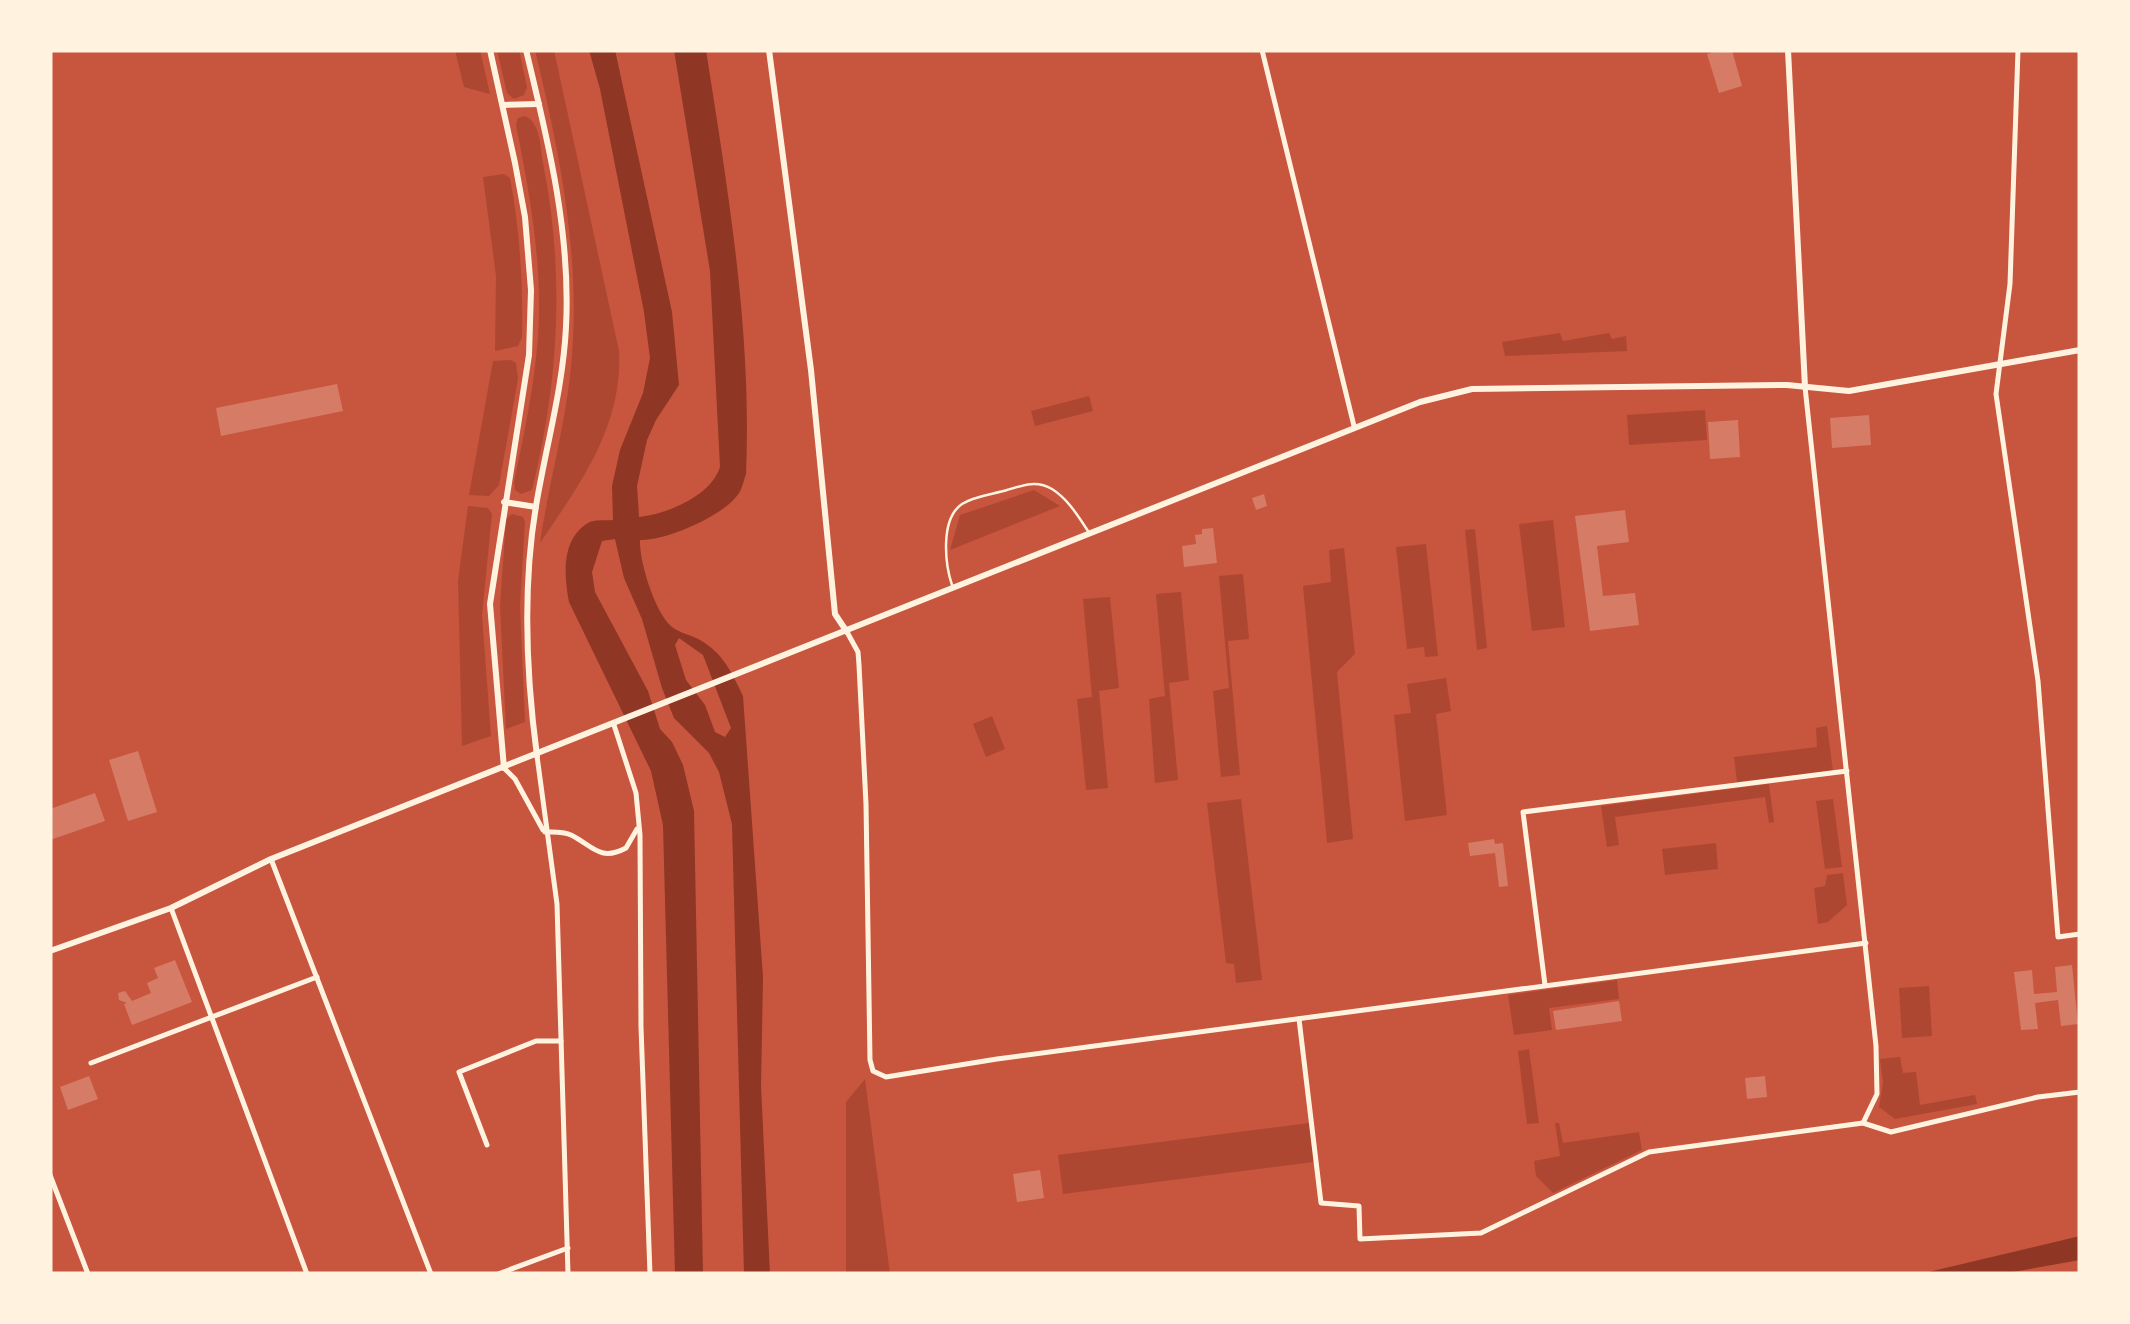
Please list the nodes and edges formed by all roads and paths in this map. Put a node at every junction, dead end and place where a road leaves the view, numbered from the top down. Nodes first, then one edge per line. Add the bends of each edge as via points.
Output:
1 (490, 50) edge
2 (526, 50) edge
3 (768, 50) edge
4 (1262, 50) edge
5 (1788, 50) edge
6 (2018, 50) edge
7 (539, 104) junction
8 (503, 105) junction
9 (2080, 350) edge
10 (1999, 367) junction
11 (1805, 386) junction
12 (1354, 426) junction
13 (504, 502) junction
14 (536, 507) junction
15 (1088, 532) junction
16 (953, 589) junction
17 (847, 632) junction
18 (616, 724) junction
19 (537, 756) junction
20 (504, 768) junction
21 (1847, 771) junction
22 (638, 826) junction
23 (545, 832) junction
24 (271, 859) junction
25 (172, 908) junction
26 (2080, 934) edge
27 (1866, 942) junction
28 (50, 952) edge
29 (317, 976) junction
30 (1545, 986) junction
31 (210, 1016) junction
32 (1299, 1019) junction
33 (561, 1041) junction
34 (91, 1063) dead end
35 (2080, 1092) edge
36 (1863, 1123) junction
37 (487, 1145) dead end
38 (50, 1175) edge
39 (568, 1248) junction
40 (88, 1274) edge
41 (307, 1274) edge
42 (431, 1274) edge
43 (498, 1274) edge
44 (568, 1274) edge
45 (650, 1274) edge

1 - 8 main road
2 - 7 main road
3 - 17 main road via 835,614
4 - 12 street
5 - 11 main road
6 - 10 street via 2010,284
7 - 8 main road
7 - 14 main road via 559,204 566,324
8 - 13 main road via 531,290 529,355
9 - 10 main road
10 - 11 main road via 1849,391
10 - 26 street via 1997,403 2038,681 2058,937
11 - 12 main road via 1472,389
11 - 21 street
12 - 15 main road
13 - 14 main road
13 - 20 main road via 490,604
14 - 19 main road via 526,604
15 - 16 main road
15 - 16 lane via 1069,503 1033,482 963,503 953,513 945,563
16 - 17 main road
17 - 18 main road
17 - 32 street via 858,652 873,1071 886,1078
18 - 19 main road
18 - 22 street via 636,793
19 - 20 main road
19 - 23 street
20 - 23 street
20 - 24 main road
21 - 27 street
21 - 30 street via 1523,812
22 - 23 street via 626,848 608,855 564,832
22 - 45 street
23 - 33 street via 557,904
24 - 25 main road
24 - 29 street
25 - 28 main road
25 - 31 street
27 - 30 street
27 - 36 street via 1878,1084
29 - 31 street
29 - 42 street
30 - 32 street
31 - 34 street
31 - 41 street
32 - 36 street via 1321,1203 1358,1206 1360,1239 1481,1233 1650,1152
33 - 37 street via 536,1041 459,1072
33 - 39 street
35 - 36 street via 1891,1132
38 - 40 street
39 - 43 street
39 - 44 street

